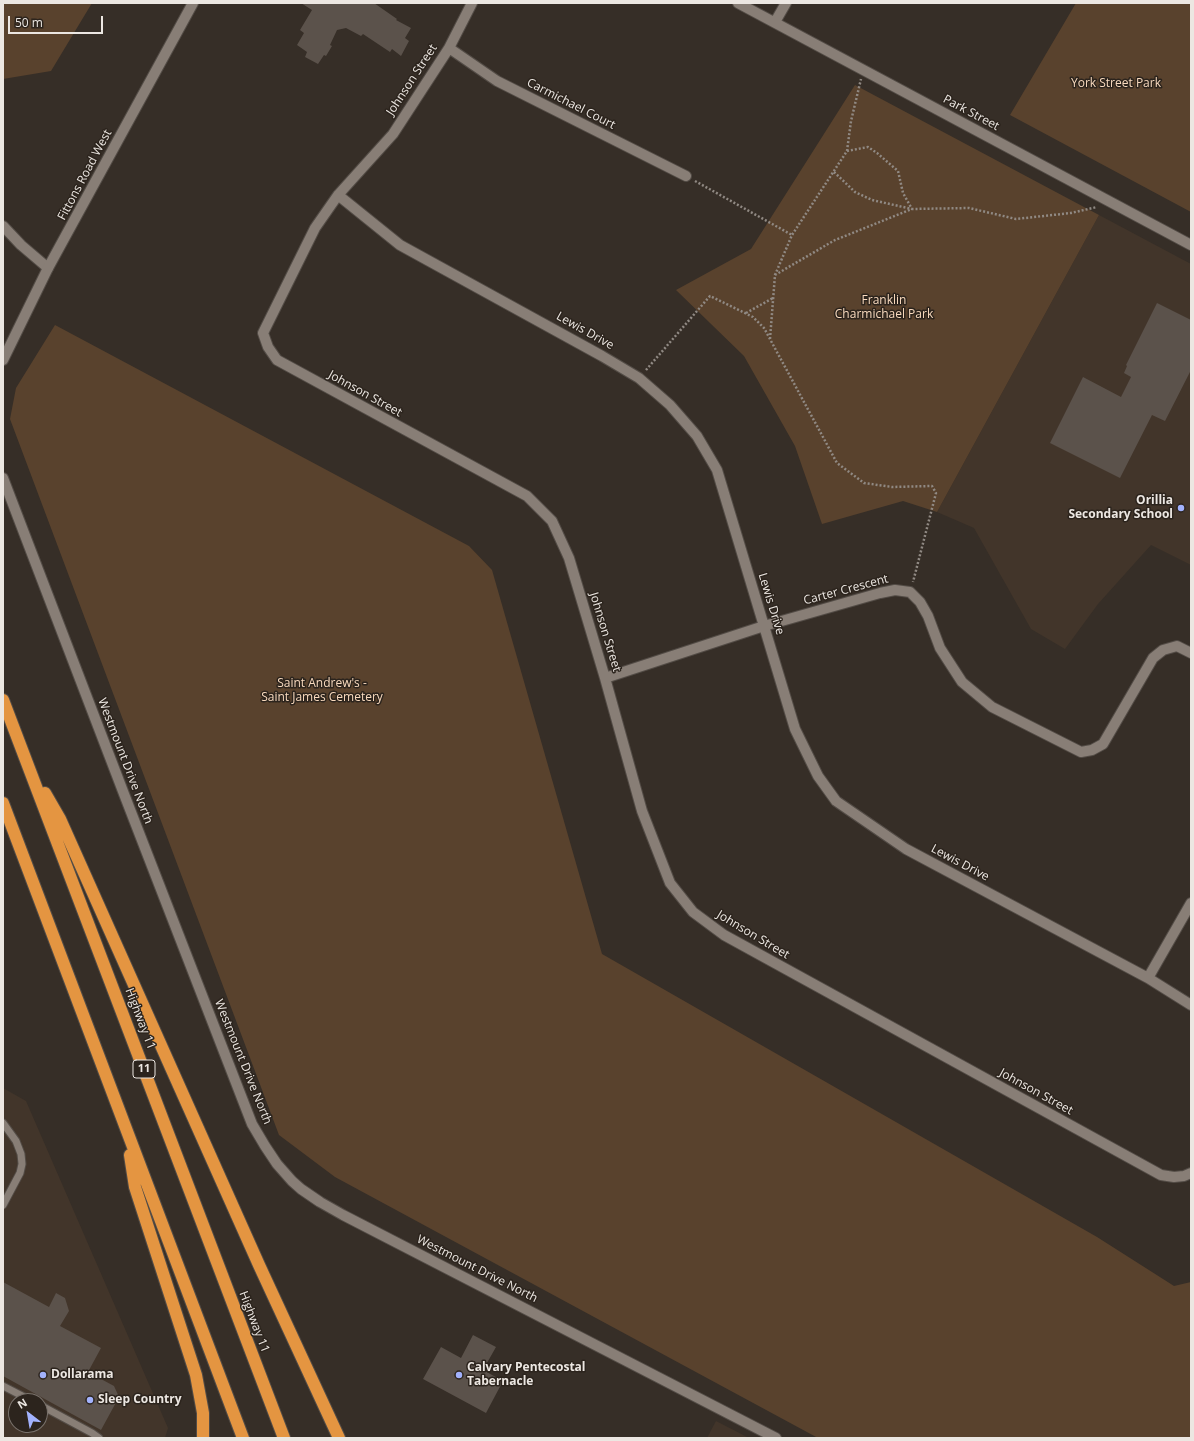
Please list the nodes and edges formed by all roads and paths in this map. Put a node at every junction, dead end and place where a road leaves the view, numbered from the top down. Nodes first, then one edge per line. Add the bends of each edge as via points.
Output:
1 (193, 3) edge
2 (472, 3) edge
3 (738, 3) edge
4 (786, 3) edge
5 (775, 22) junction
6 (448, 48) junction
7 (864, 70) junction
8 (847, 151) junction
9 (834, 172) junction
10 (686, 176) joint
11 (338, 195) junction
12 (1115, 204) junction
13 (912, 209) junction
14 (3, 226) edge
15 (792, 235) junction
16 (1191, 244) edge
17 (48, 268) junction
18 (775, 275) junction
19 (773, 298) junction
20 (745, 313) junction
21 (770, 339) junction
22 (3, 360) edge
23 (640, 378) junction
24 (3, 478) edge
25 (910, 592) junction
26 (764, 626) junction
27 (1191, 653) edge
28 (605, 678) junction
29 (3, 700) edge
30 (24, 754) junction
31 (3, 803) edge
32 (1191, 903) edge
33 (1148, 978) junction
34 (1191, 1004) edge
35 (3, 1123) edge
36 (127, 1132) junction
37 (1191, 1173) edge
38 (3, 1205) edge
39 (3, 1386) edge
40 (17, 1393) edge
41 (48, 1409) edge
42 (99, 1438) edge
43 (203, 1438) edge
44 (243, 1438) edge
45 (284, 1438) edge
46 (338, 1438) edge
47 (776, 1438) edge

1 - 17 street, Fittons Road West
2 - 6 street, Johnson Street
3 - 5 street, Park Street
4 - 5 street
5 - 7 street, Park Street
6 - 10 street, Carmichael Court via 497,81
6 - 11 street, Johnson Street via 393,134
7 - 8 path via 851,121
7 - 12 street, Park Street
8 - 9 path
8 - 13 path via 868,148 878,152 898,171 903,193
9 - 13 path via 855,192 872,200
9 - 15 path
10 - 15 path
11 - 23 street, Lewis Drive via 400,245
11 - 28 street, Johnson Street via 315,228 263,333 268,347 276,360 527,496 552,521 569,558
12 - 13 path via 1071,213 1016,219 969,208
12 - 16 street, Park Street
13 - 18 path via 835,240
14 - 17 street
15 - 18 path
17 - 22 street, Fittons Road West
18 - 19 path
19 - 20 path
19 - 21 path
20 - 21 path via 764,328
20 - 23 path via 710,296
21 - 25 path via 837,463 864,483 892,487 932,486 936,493
23 - 26 street, Lewis Drive via 670,405 697,436 717,470
24 - 47 street, Westmount Drive North via 252,1124 277,1164 301,1189 343,1215
25 - 26 street, Carter Crescent via 896,590 880,593
25 - 27 street via 920,602 940,648 962,682 992,707 1081,752 1103,744 1153,658 1163,650 1177,646
26 - 28 street, Carter Crescent
26 - 33 street, Lewis Drive via 795,729 818,776 836,800 906,849
28 - 37 street, Johnson Street via 642,811 670,883 693,912 724,935 1161,1175 1174,1177
29 - 30 highway, Highway 11 / 11
30 - 45 highway, Highway 11 / 11
30 - 46 highway via 60,819
31 - 36 highway
32 - 33 street
33 - 34 street, Lewis Drive
35 - 38 lane via 16,1142 22,1164
36 - 43 highway via 135,1188 196,1375 204,1413
36 - 44 highway
39 - 40 lane
41 - 42 lane

